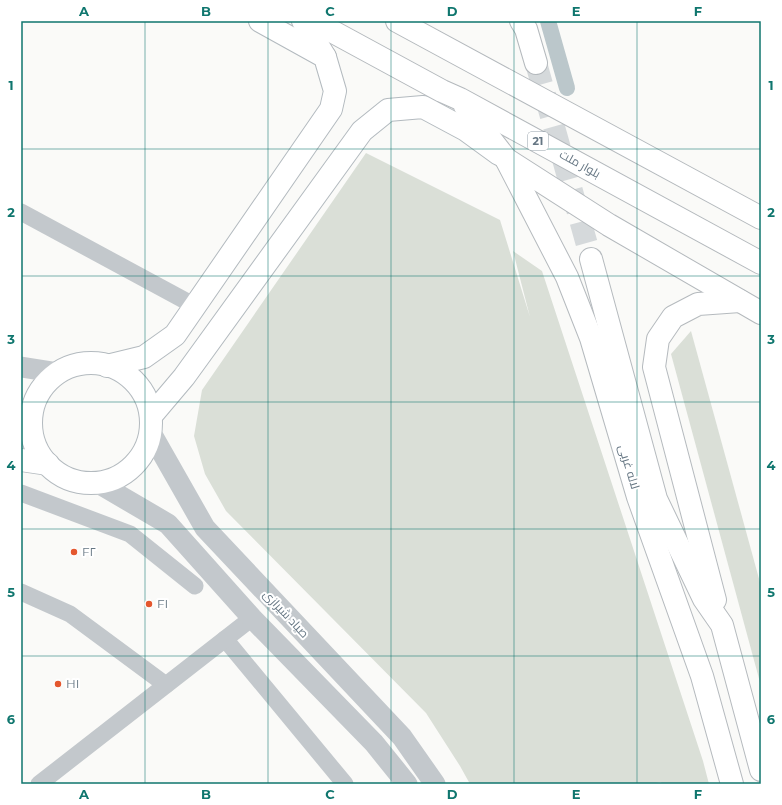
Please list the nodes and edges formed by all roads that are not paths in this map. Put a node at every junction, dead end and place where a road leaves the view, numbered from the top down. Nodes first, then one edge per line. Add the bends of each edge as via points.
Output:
1 (260, 21) edge
2 (303, 21) edge
3 (313, 21) edge
4 (397, 21) edge
5 (521, 21) edge
6 (325, 56) junction
7 (536, 63) tunnel mouth
8 (460, 99) junction
9 (506, 159) junction
10 (21, 212) edge
11 (761, 218) edge
12 (591, 259) tunnel mouth
13 (761, 263) edge
14 (740, 301) junction
15 (194, 306) junction
16 (761, 313) edge
17 (107, 366) junction
18 (21, 367) edge
19 (59, 373) junction
20 (29, 398) edge
21 (151, 424) junction
22 (27, 427) edge
23 (21, 460) edge
24 (48, 464) junction
25 (98, 483) junction
26 (21, 493) edge
27 (195, 586) dead end
28 (21, 592) edge
29 (252, 618) junction
30 (722, 624) junction
31 (225, 639) junction
32 (166, 685) junction
33 (761, 770) edge
34 (39, 784) edge
35 (345, 784) edge
36 (407, 784) edge
37 (435, 784) edge
38 (732, 784) edge

1 - 6 main road
2 - 6 main road
3 - 8 main road, بلوار ملت / 21
4 - 11 main road
5 - 7 main road via 526,29
6 - 15 main road via 335,91 331,108
8 - 9 main road
8 - 13 main road, بلوار ملت / 21
9 - 14 main road via 609,225
9 - 21 main road via 466,130 423,107 388,110 362,131
9 - 38 main road, لاله غربی via 567,277 591,338 638,497 702,676
10 - 15 street
12 - 30 main road, لاله غربی via 656,498 704,599
14 - 16 main road
14 - 30 main road via 698,304 673,317 658,338 654,367
15 - 17 main road via 175,335 144,357
17 - 19 main road via 91,363 74,366
17 - 21 main road via 123,372 136,384 146,399
18 - 19 street
19 - 20 main road
20 - 22 main road via 32,414
21 - 25 main road via 144,452 133,467 117,478
21 - 37 street, صیاد شیرازی via 206,528 402,737
22 - 24 main road
23 - 24 main road
24 - 25 main road via 62,476 80,482
25 - 29 street via 168,524
26 - 27 street via 130,534
28 - 32 street via 70,614
29 - 31 street
29 - 36 street via 374,743
30 - 33 main road, لاله غربی
31 - 32 street
31 - 35 street
32 - 34 street

